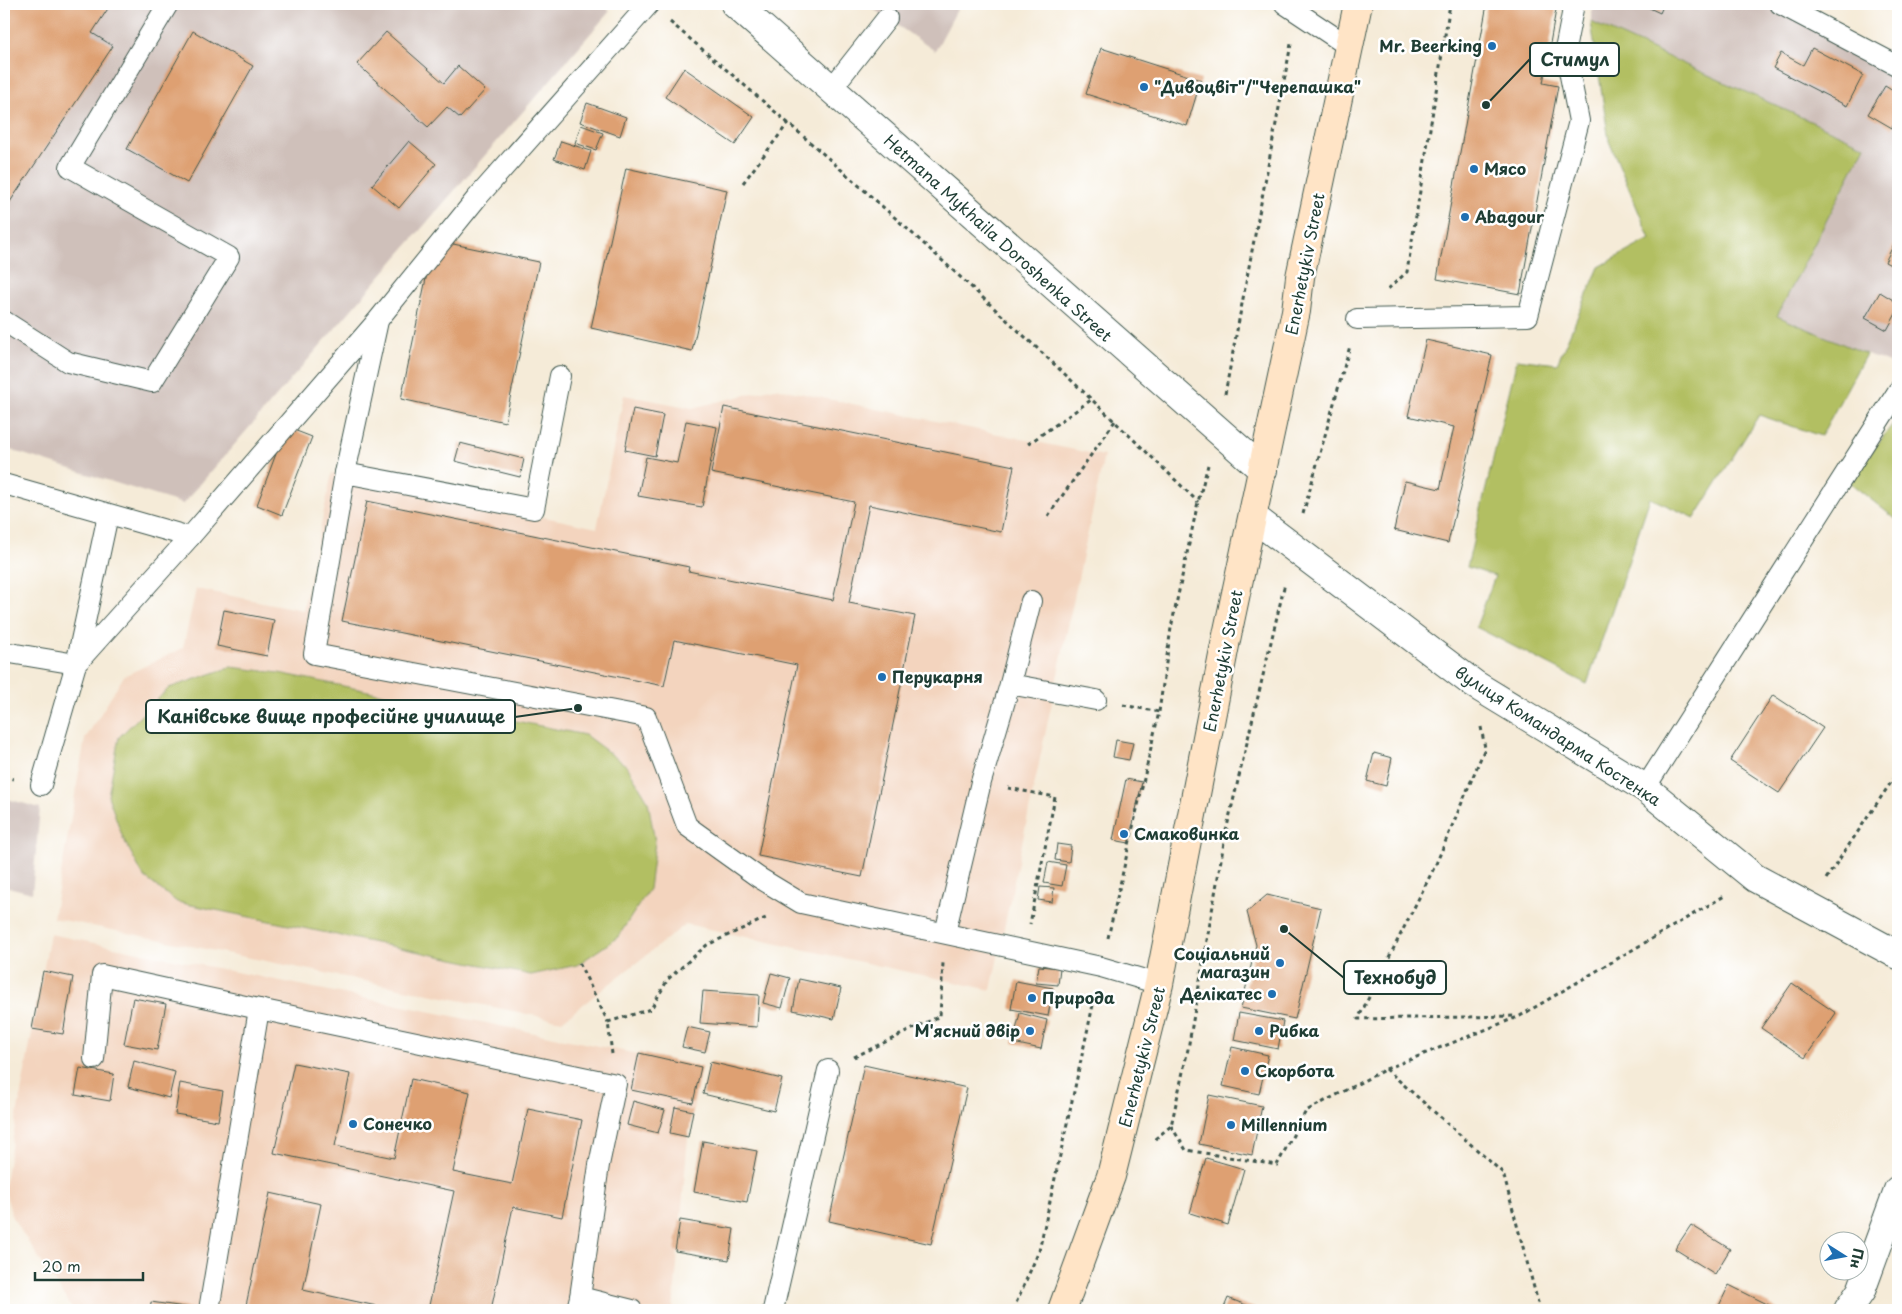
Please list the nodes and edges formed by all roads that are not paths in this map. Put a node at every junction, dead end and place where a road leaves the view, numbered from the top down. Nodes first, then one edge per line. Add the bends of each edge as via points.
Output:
1 (168, 4) edge
2 (649, 4) edge
3 (735, 4) edge
4 (1358, 4) edge
5 (1574, 4) edge
6 (1780, 4) edge
7 (1291, 7) edge
8 (887, 18) dead end
9 (1350, 48) junction
10 (1898, 66) edge
11 (832, 88) junction
12 (1357, 319) dead end
13 (4, 320) edge
14 (378, 320) junction
15 (560, 376) dead end
16 (1898, 391) edge
17 (1263, 470) junction
18 (345, 474) junction
19 (4, 484) edge
20 (108, 515) junction
21 (1253, 517) junction
22 (190, 537) junction
23 (1031, 601) dead end
24 (4, 652) edge
25 (76, 664) junction
26 (1010, 684) junction
27 (1096, 700) road end
28 (41, 785) dead end
29 (1645, 788) junction
30 (945, 933) junction
31 (1898, 955) edge
32 (1159, 984) junction
33 (259, 1009) junction
34 (94, 1059) dead end
35 (828, 1070) road end
36 (1898, 1190) edge
37 (579, 1304) edge
38 (209, 1310) edge
39 (632, 1310) edge
40 (773, 1310) edge
41 (1062, 1310) edge
42 (1848, 1310) edge

1 - 13 lane via 70,167 229,257 152,382 68,362
2 - 14 lane via 476,199
3 - 11 street, Hetmana Mykhaila Doroshenka Street
4 - 9 main road, Enerhetykiv Street
5 - 12 lane via 1565,50 1579,121 1528,316
6 - 10 lane
7 - 9 lane
8 - 11 lane
9 - 17 main road, Enerhetykiv Street via 1300,277
11 - 17 street, Hetmana Mykhaila Doroshenka Street
14 - 18 lane
14 - 22 lane
15 - 18 lane via 534,508
16 - 29 lane
17 - 21 main road, Enerhetykiv Street
18 - 30 lane via 314,654 646,717 687,826 758,877 801,902
19 - 20 lane
20 - 22 lane
20 - 25 lane
21 - 29 street, вулиця Командарма Костенка via 1474,684
21 - 32 main road, Enerhetykiv Street
22 - 25 lane
23 - 26 lane
24 - 25 lane
25 - 28 lane
26 - 27 lane
26 - 30 lane via 981,782
29 - 31 street, вулиця Командарма Костенка via 1756,878
30 - 32 lane via 1102,967
32 - 41 main road, Enerhetykiv Street via 1111,1176
33 - 34 lane via 102,975
33 - 37 lane via 616,1084 599,1165
33 - 38 lane
35 - 40 lane
36 - 42 street via 1861,1291
37 - 39 lane

